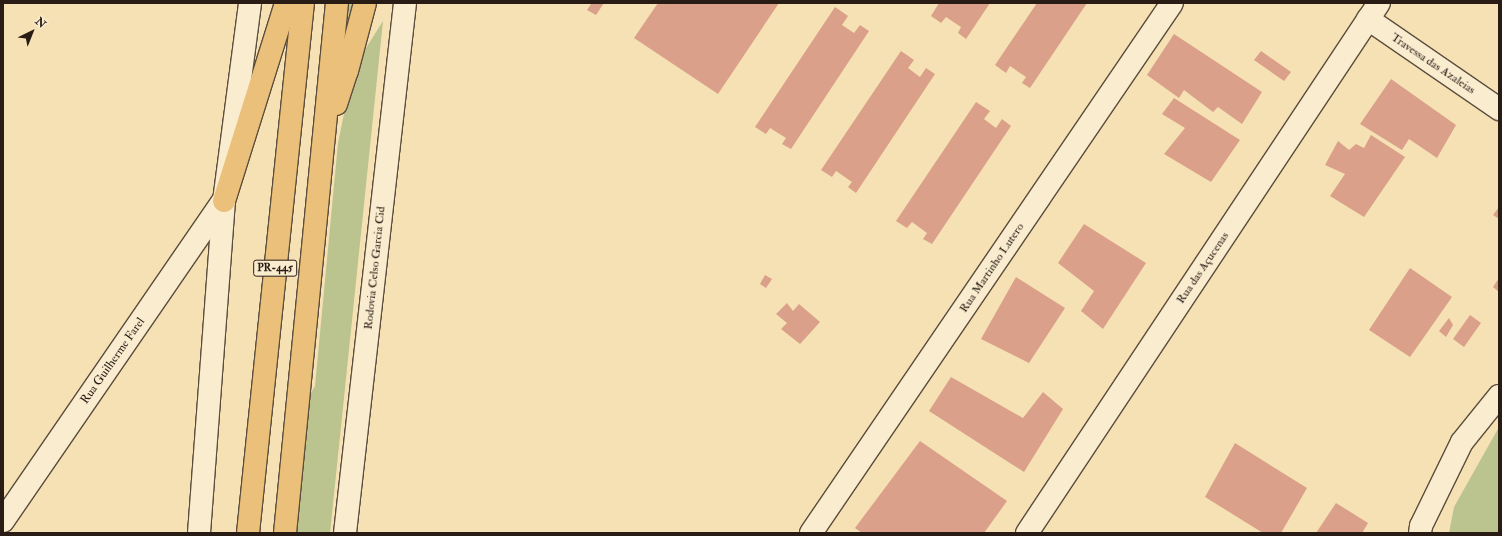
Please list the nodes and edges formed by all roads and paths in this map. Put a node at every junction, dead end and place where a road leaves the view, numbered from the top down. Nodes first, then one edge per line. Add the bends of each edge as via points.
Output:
1 (250, 3) edge
2 (286, 3) edge
3 (303, 3) edge
4 (337, 3) edge
5 (365, 3) edge
6 (405, 3) edge
7 (1172, 3) edge
8 (1373, 11) edge
9 (1499, 109) edge
10 (324, 139) junction
11 (224, 201) junction
12 (1499, 396) edge
13 (3, 521) edge
14 (199, 533) edge
15 (248, 533) edge
16 (286, 533) edge
17 (345, 533) edge
18 (811, 533) edge
19 (1027, 533) edge
20 (1420, 533) edge

1 - 11 street
2 - 11 highway
3 - 15 highway, PR-445
4 - 10 highway, PR-445
5 - 10 highway via 347,71
6 - 17 street, Rodovia Celso Garcia Cid
7 - 18 street, Rua Martinho Lutero
8 - 9 street, Travessa das Azaleias
8 - 19 street, Rua das Açucenas
10 - 16 highway, PR-445
11 - 13 street, Rua Guilherme Farel
11 - 14 street
12 - 20 street via 1462,442 1421,526

